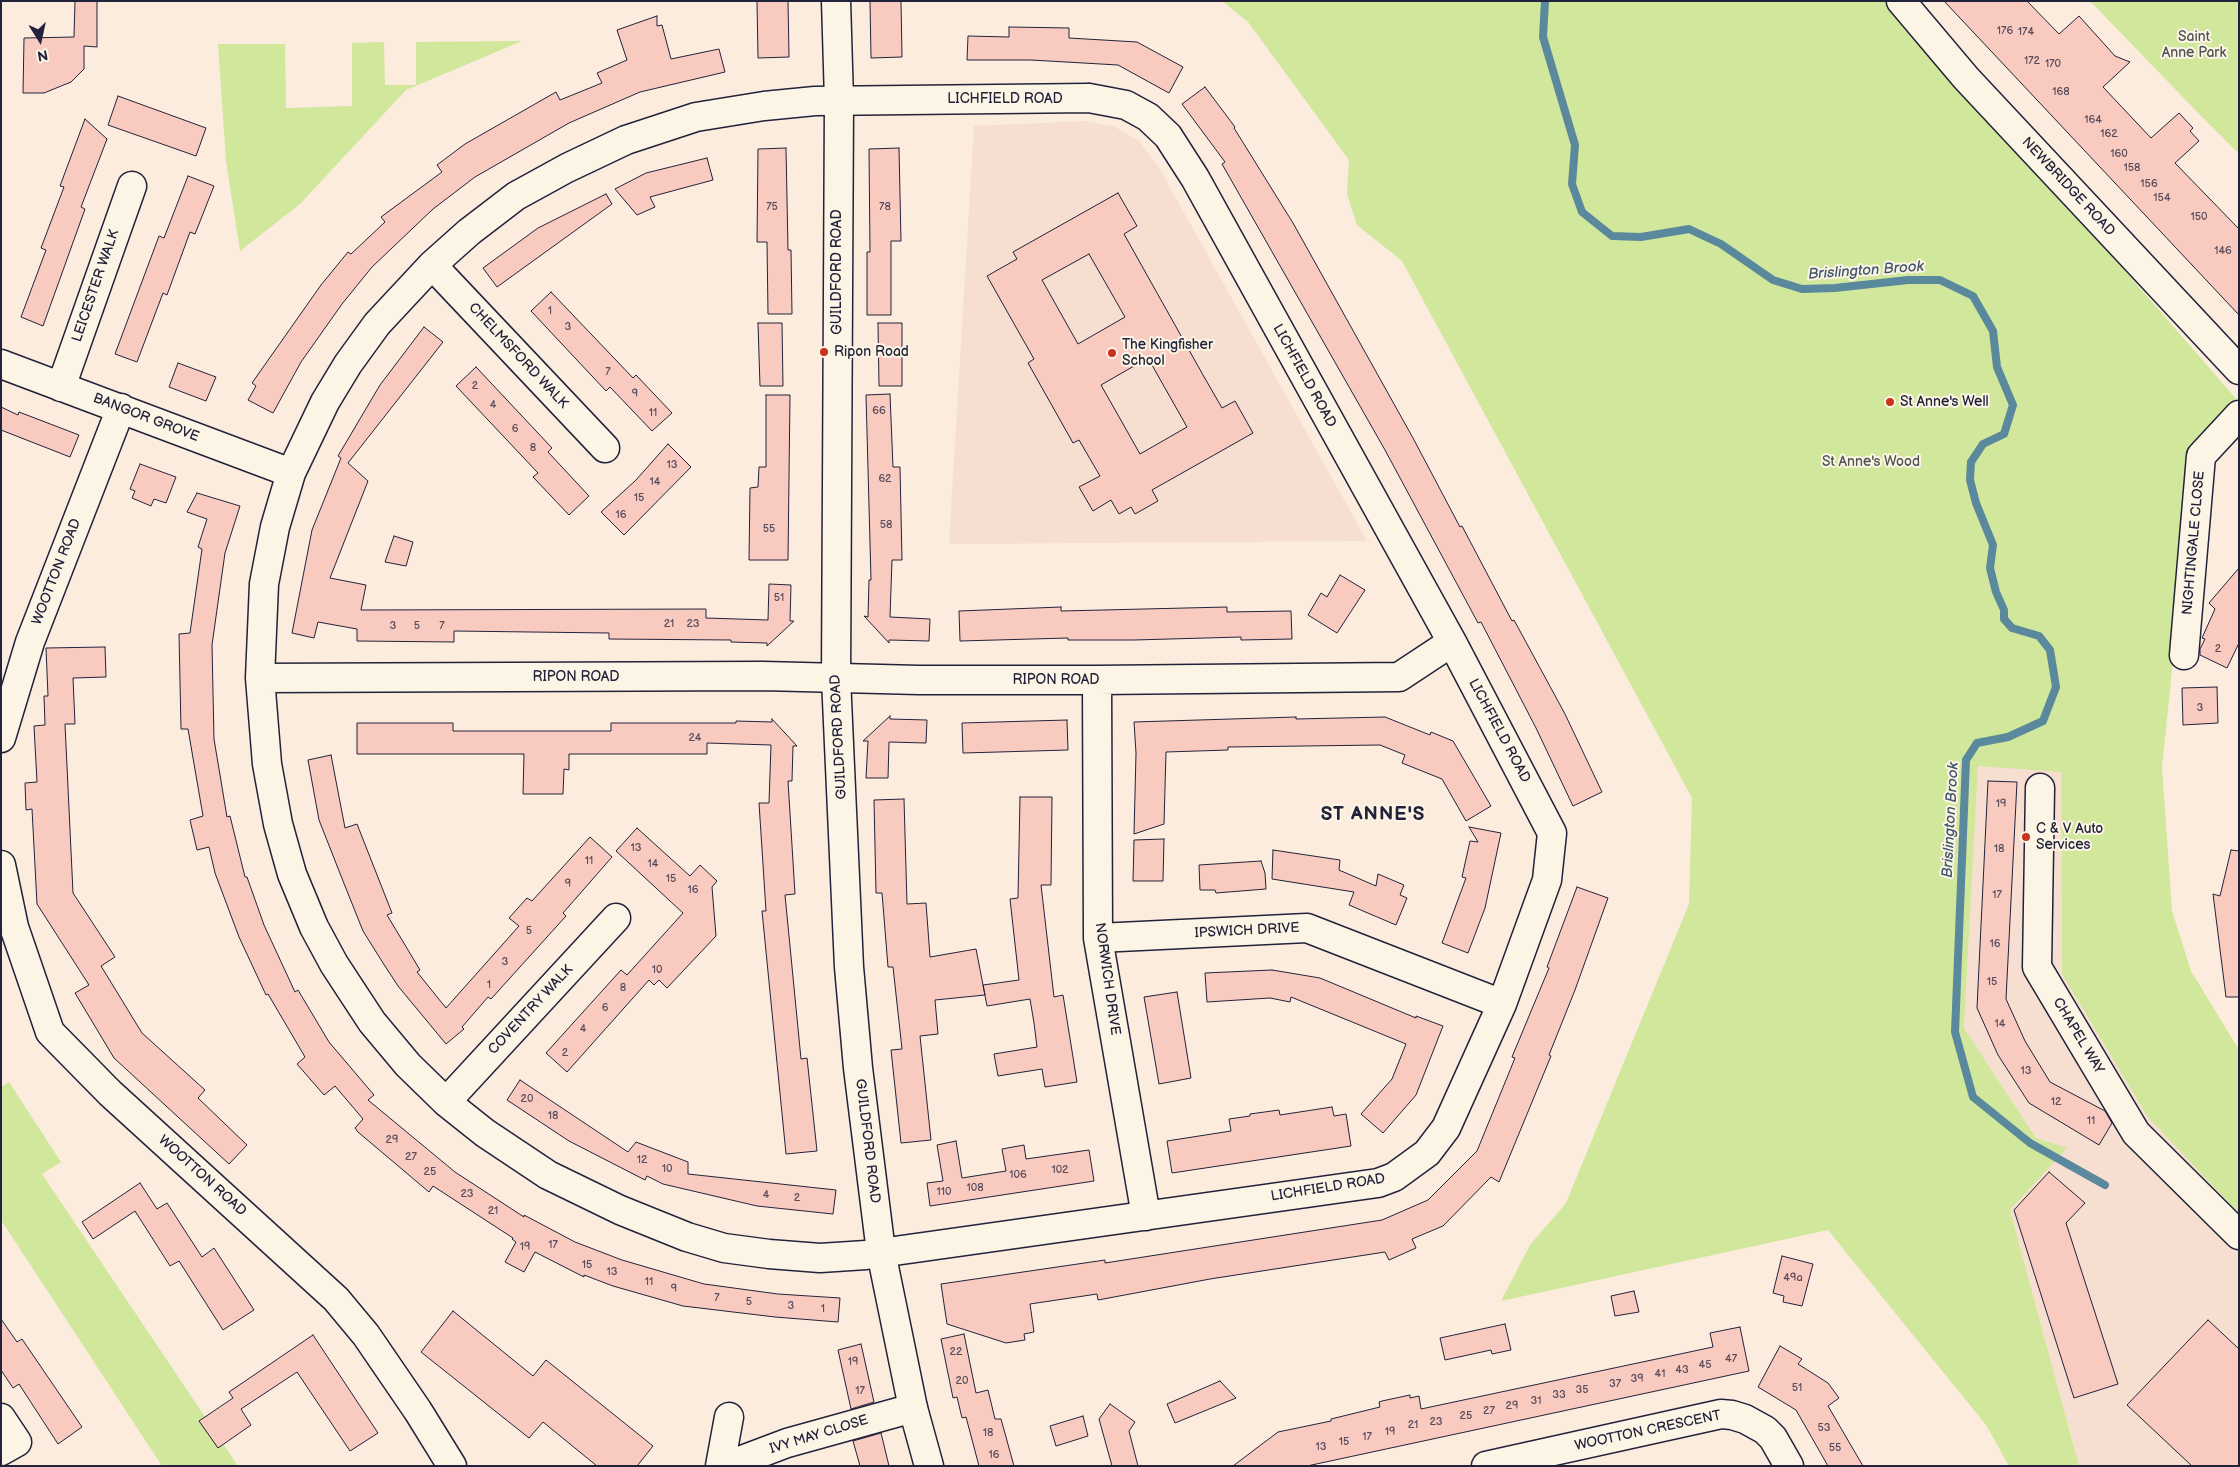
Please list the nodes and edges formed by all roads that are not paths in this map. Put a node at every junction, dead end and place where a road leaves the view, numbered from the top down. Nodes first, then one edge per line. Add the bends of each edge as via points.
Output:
1 (836, 1) edge
2 (1901, 1) edge
3 (839, 100) junction
4 (132, 186) dead end
5 (432, 265) junction
6 (1, 364) edge
7 (2239, 370) edge
8 (61, 387) junction
9 (121, 408) junction
10 (2239, 415) edge
11 (605, 448) dead end
12 (291, 473) junction
13 (1452, 642) junction
14 (2184, 655) dead end
15 (260, 678) junction
16 (836, 678) junction
17 (1097, 680) junction
18 (1, 738) edge
19 (2040, 788) dead end
20 (1, 865) edge
21 (616, 918) dead end
22 (1098, 938) junction
23 (1502, 1004) junction
24 (446, 1102) junction
25 (1146, 1216) junction
26 (2239, 1236) edge
27 (881, 1252) junction
28 (913, 1408) junction
29 (729, 1417) dead end
30 (1, 1418) edge
31 (1, 1451) edge
32 (452, 1466) edge
33 (720, 1466) edge
34 (726, 1466) edge
35 (929, 1466) edge
36 (1486, 1466) edge
37 (1789, 1466) edge

1 - 3 street, GUILDFORD ROAD
2 - 7 street, NEWBRIDGE ROAD via 1966,78
3 - 5 street, LICHFIELD ROAD via 764,106 696,117 626,140 516,196 468,232
3 - 13 street, LICHFIELD ROAD via 1089,98 1126,106 1159,126 1195,178
3 - 16 street, GUILDFORD ROAD
4 - 8 street, LEICESTER WALK
5 - 11 street, CHELMSFORD WALK
5 - 12 street, LICHFIELD ROAD via 377,324 348,364 325,402
6 - 8 street, BANGOR GROVE
8 - 9 street, BANGOR GROVE
9 - 12 street, BANGOR GROVE
9 - 18 street, WOOTTON ROAD via 30,642
10 - 14 street, NIGHTINGALE CLOSE via 2201,456
12 - 15 street, LICHFIELD ROAD via 264,584
13 - 17 street, RIPON ROAD via 1399,677
13 - 23 street, LICHFIELD ROAD via 1552,833 1547,880
15 - 16 street, RIPON ROAD
15 - 24 street, LICHFIELD ROAD via 272,797 303,903 334,964 372,1022 408,1066
16 - 17 street, RIPON ROAD
16 - 27 street, GUILDFORD ROAD via 850,967 858,1068
17 - 22 street, NORWICH DRIVE
19 - 26 street, CHAPEL WAY via 2037,968 2136,1133
20 - 32 street, WOOTTON ROAD via 14,927 50,1032 110,1093 336,1299 366,1335
21 - 24 street, COVENTRY WALK
22 - 23 street, IPSWICH DRIVE via 1307,928
22 - 25 street, NORWICH DRIVE
23 - 25 street, LICHFIELD ROAD via 1446,1128 1433,1148 1405,1171 1378,1183
24 - 27 street, LICHFIELD ROAD via 485,1133 548,1174 620,1210 687,1237 724,1248 820,1258
25 - 27 street, LICHFIELD ROAD
27 - 28 street, GUILDFORD ROAD
28 - 34 street, IVY MAY CLOSE via 787,1443
28 - 35 street, GUILDFORD ROAD
29 - 33 street
30 - 31 street via 17,1442
36 - 37 street, WOOTTON CRESCENT via 1720,1414 1744,1419 1765,1430

